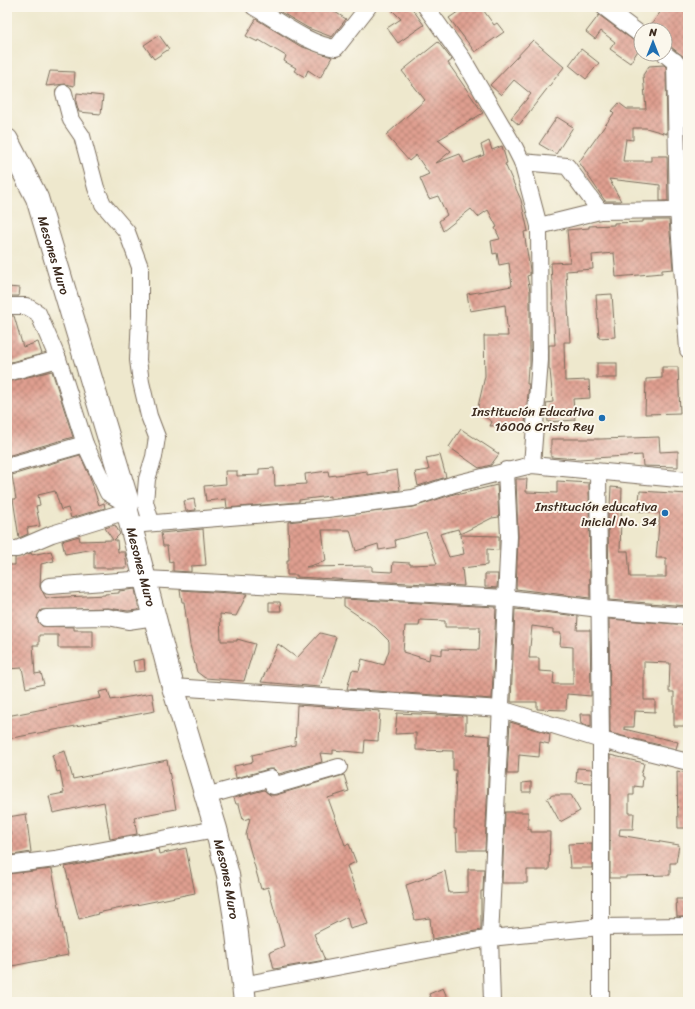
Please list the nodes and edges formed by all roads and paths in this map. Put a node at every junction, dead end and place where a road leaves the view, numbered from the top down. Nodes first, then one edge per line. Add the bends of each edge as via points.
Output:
1 (254, 7) edge
2 (368, 7) edge
3 (426, 7) edge
4 (604, 7) edge
5 (633, 29) edge
6 (673, 60) edge
7 (670, 62) edge
8 (688, 73) edge
9 (64, 93) dead end
10 (7, 140) edge
11 (522, 162) junction
12 (678, 210) junction
13 (600, 211) junction
14 (539, 226) junction
15 (685, 258) edge
16 (7, 306) edge
17 (688, 350) edge
18 (58, 359) junction
19 (7, 373) edge
20 (85, 444) junction
21 (532, 465) junction
22 (7, 466) edge
23 (506, 470) junction
24 (598, 472) junction
25 (688, 480) edge
26 (134, 514) junction
27 (7, 549) edge
28 (146, 579) junction
29 (48, 586) dead end
30 (506, 598) junction
31 (600, 609) junction
32 (688, 616) edge
33 (155, 617) junction
34 (46, 618) dead end
35 (172, 687) junction
36 (501, 709) junction
37 (601, 740) junction
38 (688, 762) edge
39 (339, 767) dead end
40 (206, 796) junction
41 (216, 829) junction
42 (7, 865) edge
43 (688, 926) edge
44 (600, 927) junction
45 (490, 938) junction
46 (244, 993) edge
47 (492, 1002) edge
48 (601, 1002) edge

1 - 2 street via 304,36 336,48
3 - 11 street via 463,60
4 - 5 street
6 - 8 street
7 - 12 street
9 - 26 street via 71,120 82,136 96,188 103,204 127,232 140,267 138,360 142,388 157,437 147,478 145,502
10 - 26 highway, Mesones Muro via 37,198
11 - 13 street via 567,166
11 - 14 street
12 - 13 street
12 - 15 street
13 - 14 street
14 - 21 street via 540,360
15 - 17 street
16 - 18 street via 26,306 38,313
18 - 19 street
18 - 20 street
20 - 22 street
20 - 26 street via 108,493
21 - 23 street
21 - 24 street
23 - 26 street via 413,498 312,510
23 - 30 street via 509,536
24 - 25 street
24 - 31 street
26 - 27 street via 52,534 17,549
26 - 28 highway, Mesones Muro
28 - 29 street
28 - 30 street
28 - 33 highway, Mesones Muro
30 - 31 street
30 - 36 street
31 - 32 street
31 - 37 street
33 - 34 street via 128,621 108,617
33 - 35 highway, Mesones Muro
35 - 36 street
35 - 40 highway, Mesones Muro
36 - 37 street
36 - 45 street
37 - 38 street
37 - 44 street
39 - 40 street via 273,786 271,778
40 - 41 highway, Mesones Muro
41 - 42 street via 55,859
41 - 46 highway, Mesones Muro via 228,875
43 - 44 street
44 - 45 street
44 - 48 street
45 - 46 street
45 - 47 street

